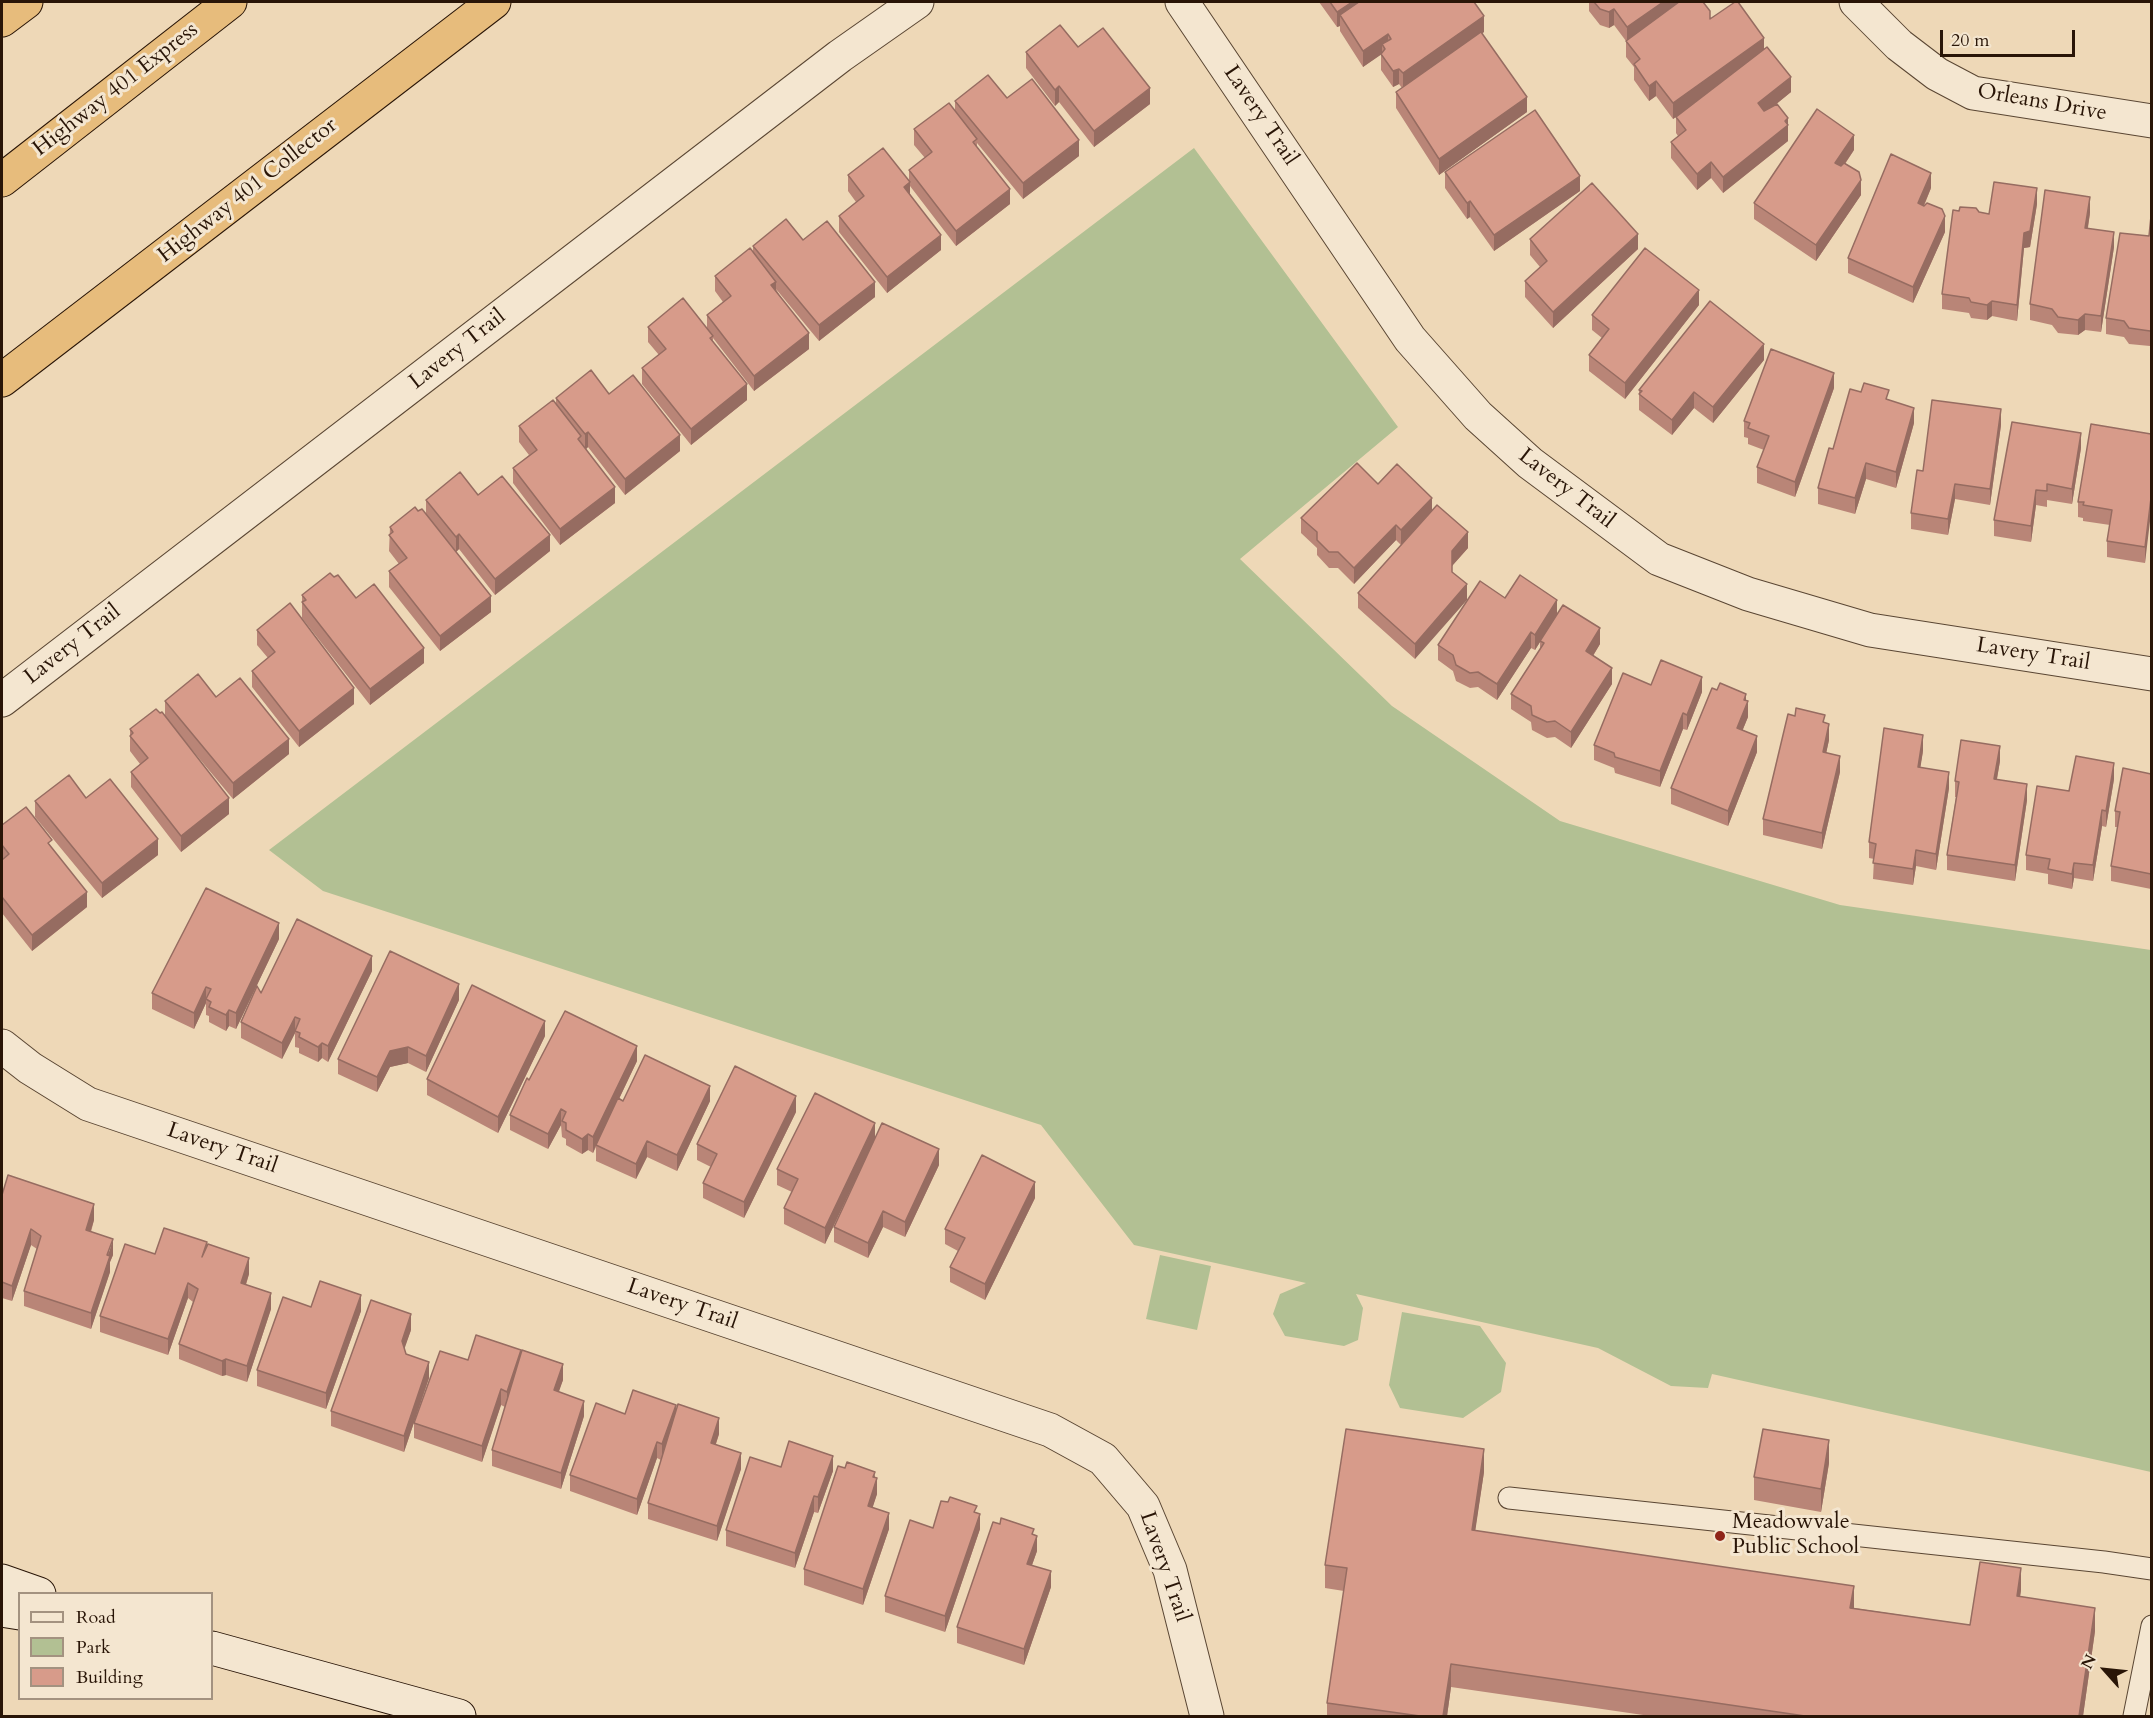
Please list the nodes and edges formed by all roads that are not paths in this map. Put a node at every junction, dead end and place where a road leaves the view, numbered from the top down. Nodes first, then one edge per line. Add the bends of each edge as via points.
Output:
1 (26, 2) edge
2 (230, 2) edge
3 (494, 2) edge
4 (916, 2) edge
5 (1182, 2) edge
6 (1856, 2) edge
7 (2, 20) edge
8 (2151, 121) edge
9 (2, 180) edge
10 (2, 380) edge
11 (2151, 674) edge
12 (2, 700) edge
13 (2, 1046) edge
14 (1509, 1498) dead end
15 (2151, 1569) edge
16 (2, 1581) edge
17 (36, 1592) edge
18 (2, 1610) edge
19 (18, 1613) edge
20 (2151, 1626) edge
21 (213, 1648) edge
22 (459, 1716) edge
23 (1207, 1716) edge
24 (2134, 1716) edge

1 - 7 highway
2 - 9 highway, Highway 401 Express
3 - 10 highway, Highway 401 Collector
4 - 12 street, Lavery Trail
5 - 11 street, Lavery Trail via 1410,339 1478,416 1530,463 1659,559 1748,594 1870,630
6 - 8 street, Orleans Drive via 1899,45 1937,74 1973,93
13 - 23 street, Lavery Trail via 88,1104 1050,1430 1103,1459 1143,1506 1170,1570
14 - 15 lane
16 - 17 street
18 - 19 street
20 - 24 lane
21 - 22 street

